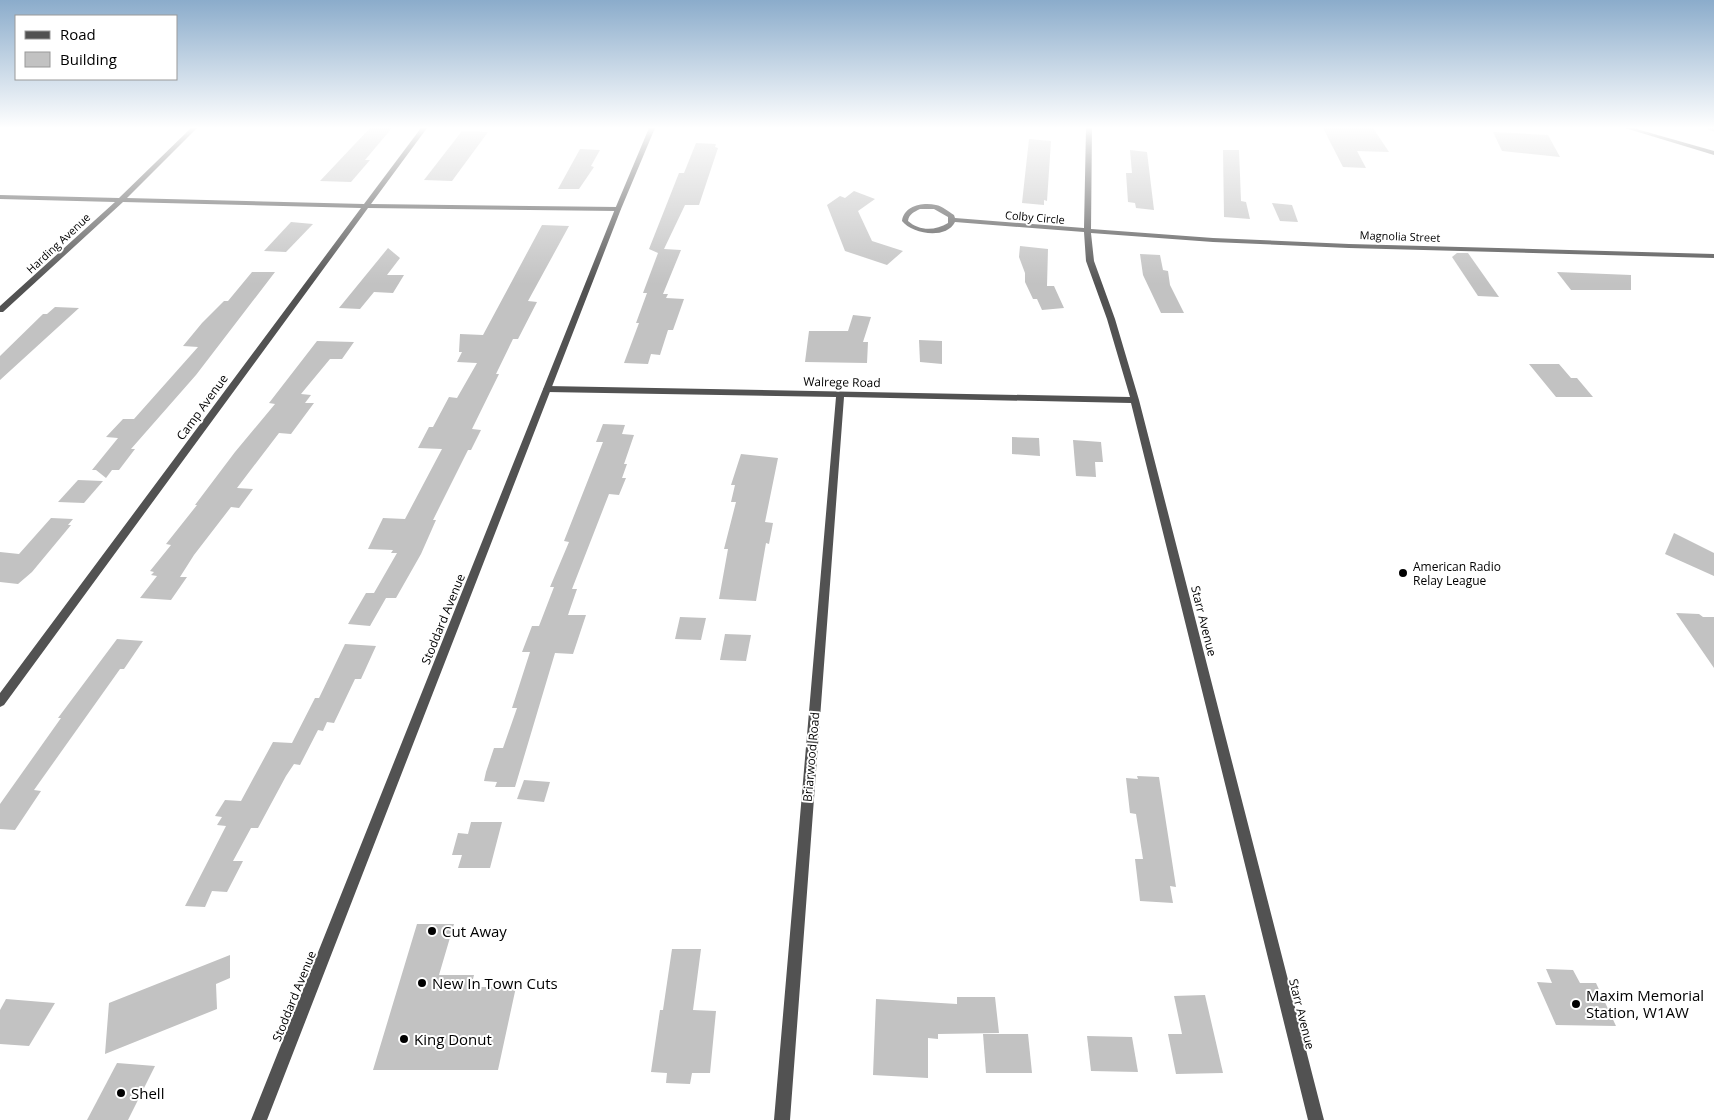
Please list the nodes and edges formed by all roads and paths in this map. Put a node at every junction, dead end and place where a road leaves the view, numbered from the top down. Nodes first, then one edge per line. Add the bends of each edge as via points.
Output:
1 (141, 180) edge
2 (384, 180) edge
3 (630, 180) edge
4 (1088, 180) edge
5 (0, 197) edge
6 (122, 199) junction
7 (365, 206) junction
8 (618, 209) junction
9 (952, 220) junction
10 (1087, 231) junction
11 (1714, 256) edge
12 (0, 310) edge
13 (547, 389) junction
14 (840, 395) junction
15 (1135, 400) junction
16 (0, 702) edge
17 (259, 1120) edge
18 (782, 1120) edge
19 (1316, 1120) edge

1 - 6 street, Harding Avenue
2 - 7 street, Camp Avenue
3 - 8 street, Stoddard Avenue
4 - 10 street, Starr Avenue
5 - 6 street
6 - 7 street
6 - 12 street, Harding Avenue
7 - 8 street
7 - 16 street, Camp Avenue
8 - 13 street, Stoddard Avenue
9 - 9 street, Colby Circle via 948,212 935,207 919,207 906,217 908,224 926,231 947,227
9 - 10 street, Colby Circle
10 - 11 street, Magnolia Street via 1339,246
10 - 15 street, Starr Avenue via 1090,261
13 - 14 street, Walrege Road
13 - 17 street, Stoddard Avenue
14 - 15 street, Walrege Road
14 - 18 street, Briarwood Road
15 - 19 street, Starr Avenue

